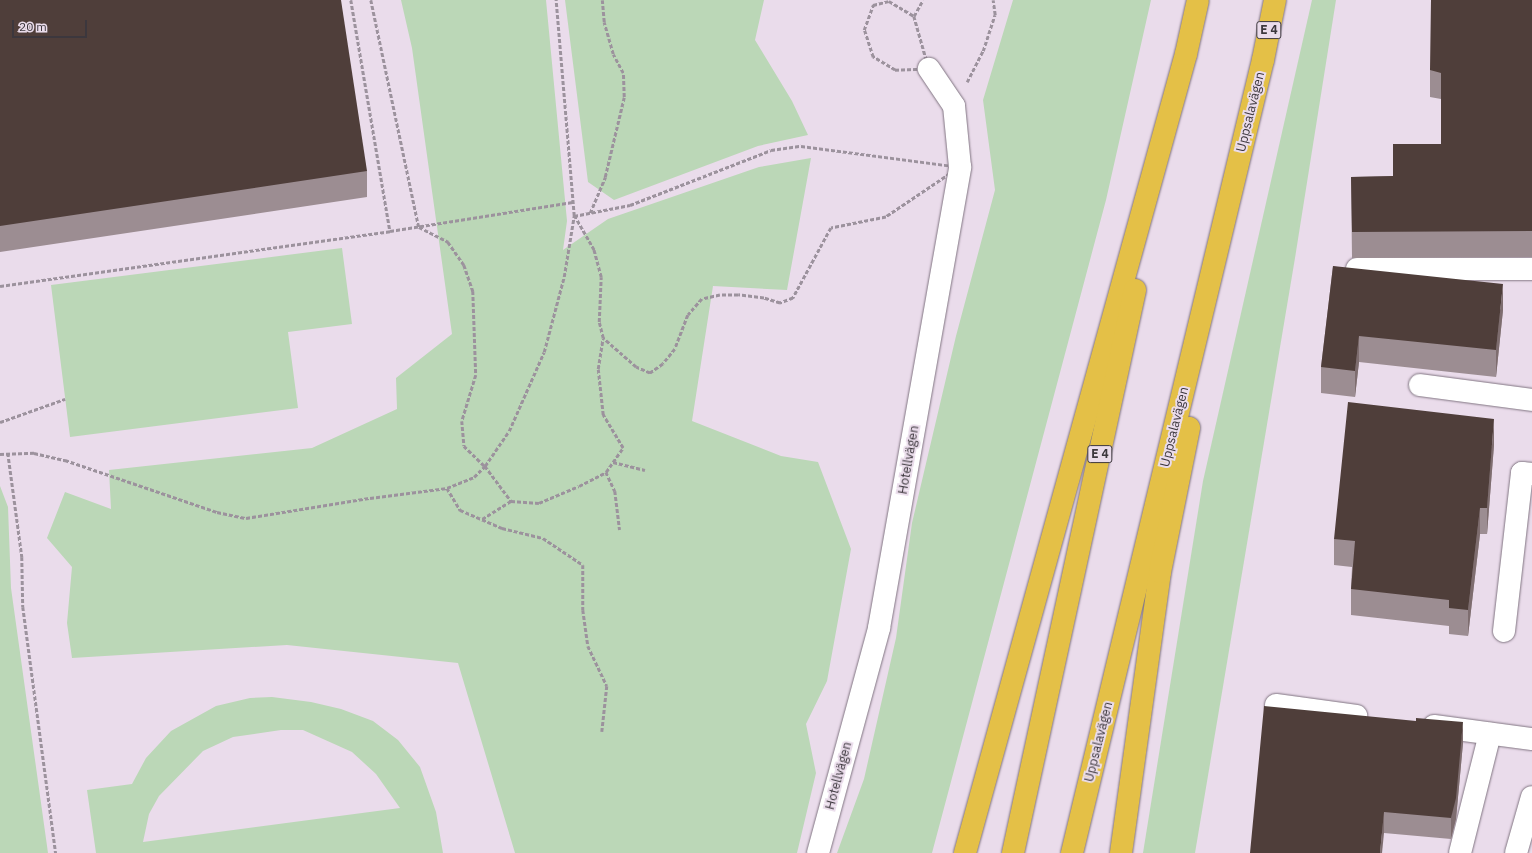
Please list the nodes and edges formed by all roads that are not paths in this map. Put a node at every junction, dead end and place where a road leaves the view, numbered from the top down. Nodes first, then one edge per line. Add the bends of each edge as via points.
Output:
1 (1198, 0) edge
2 (1275, 0) edge
3 (1186, 54) junction
4 (1263, 60) junction
5 (929, 69) road end
6 (1357, 269) edge
7 (1532, 269) edge
8 (1420, 386) dead end
9 (1532, 400) edge
10 (1532, 474) edge
11 (1504, 631) dead end
12 (1276, 705) dead end
13 (1376, 718) edge
14 (1414, 724) edge
15 (1490, 734) junction
16 (1532, 739) edge
17 (1532, 797) edge
18 (818, 853) edge
19 (965, 853) edge
20 (1013, 853) edge
21 (1072, 853) edge
22 (1121, 853) edge
23 (1460, 853) edge
24 (1516, 853) edge

1 - 3 highway, E 4
2 - 4 highway, Uppsalavägen / E 4
3 - 19 highway
3 - 20 highway, E 4
4 - 21 highway, Uppsalavägen / E 4
4 - 22 highway via 1160,572
5 - 18 street, Hotellvägen via 954,106 960,167 879,628
6 - 7 street
8 - 9 street
10 - 11 street via 1522,473
12 - 13 street
14 - 15 street
15 - 16 street
15 - 23 street
17 - 24 street

